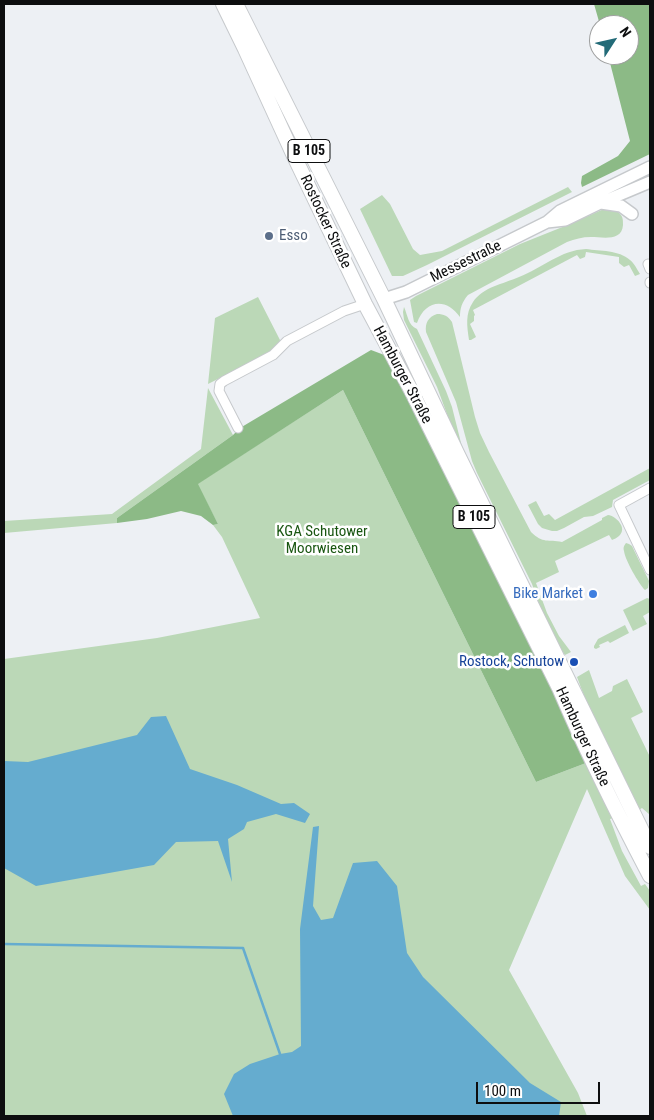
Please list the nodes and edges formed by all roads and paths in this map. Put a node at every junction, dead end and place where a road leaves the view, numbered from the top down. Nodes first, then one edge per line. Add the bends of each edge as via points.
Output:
1 (223, 4) edge
2 (236, 4) edge
3 (650, 167) edge
4 (650, 182) edge
5 (600, 203) junction
6 (632, 214) dead end
7 (547, 222) junction
8 (384, 299) junction
9 (365, 304) junction
10 (238, 428) dead end
11 (650, 488) edge
12 (650, 570) edge
13 (643, 836) edge
14 (650, 876) edge

1 - 9 main road, Rostocker Straße / B 105
2 - 8 main road, Rostocker Straße / B 105
3 - 7 main road, Messestraße via 560,211
4 - 5 main road, Messestraße
5 - 6 main road via 621,206
5 - 7 main road, Messestraße via 565,220
7 - 8 main road, Messestraße via 406,292
8 - 9 main road
8 - 13 main road, Hamburger Straße / B 105
9 - 10 street via 344,310 287,341 274,355 220,384 220,391
9 - 13 main road, Hamburger Straße / B 105 via 421,410 560,690 578,733
11 - 12 street via 619,505
13 - 14 main road, Hamburger Straße / B 105

